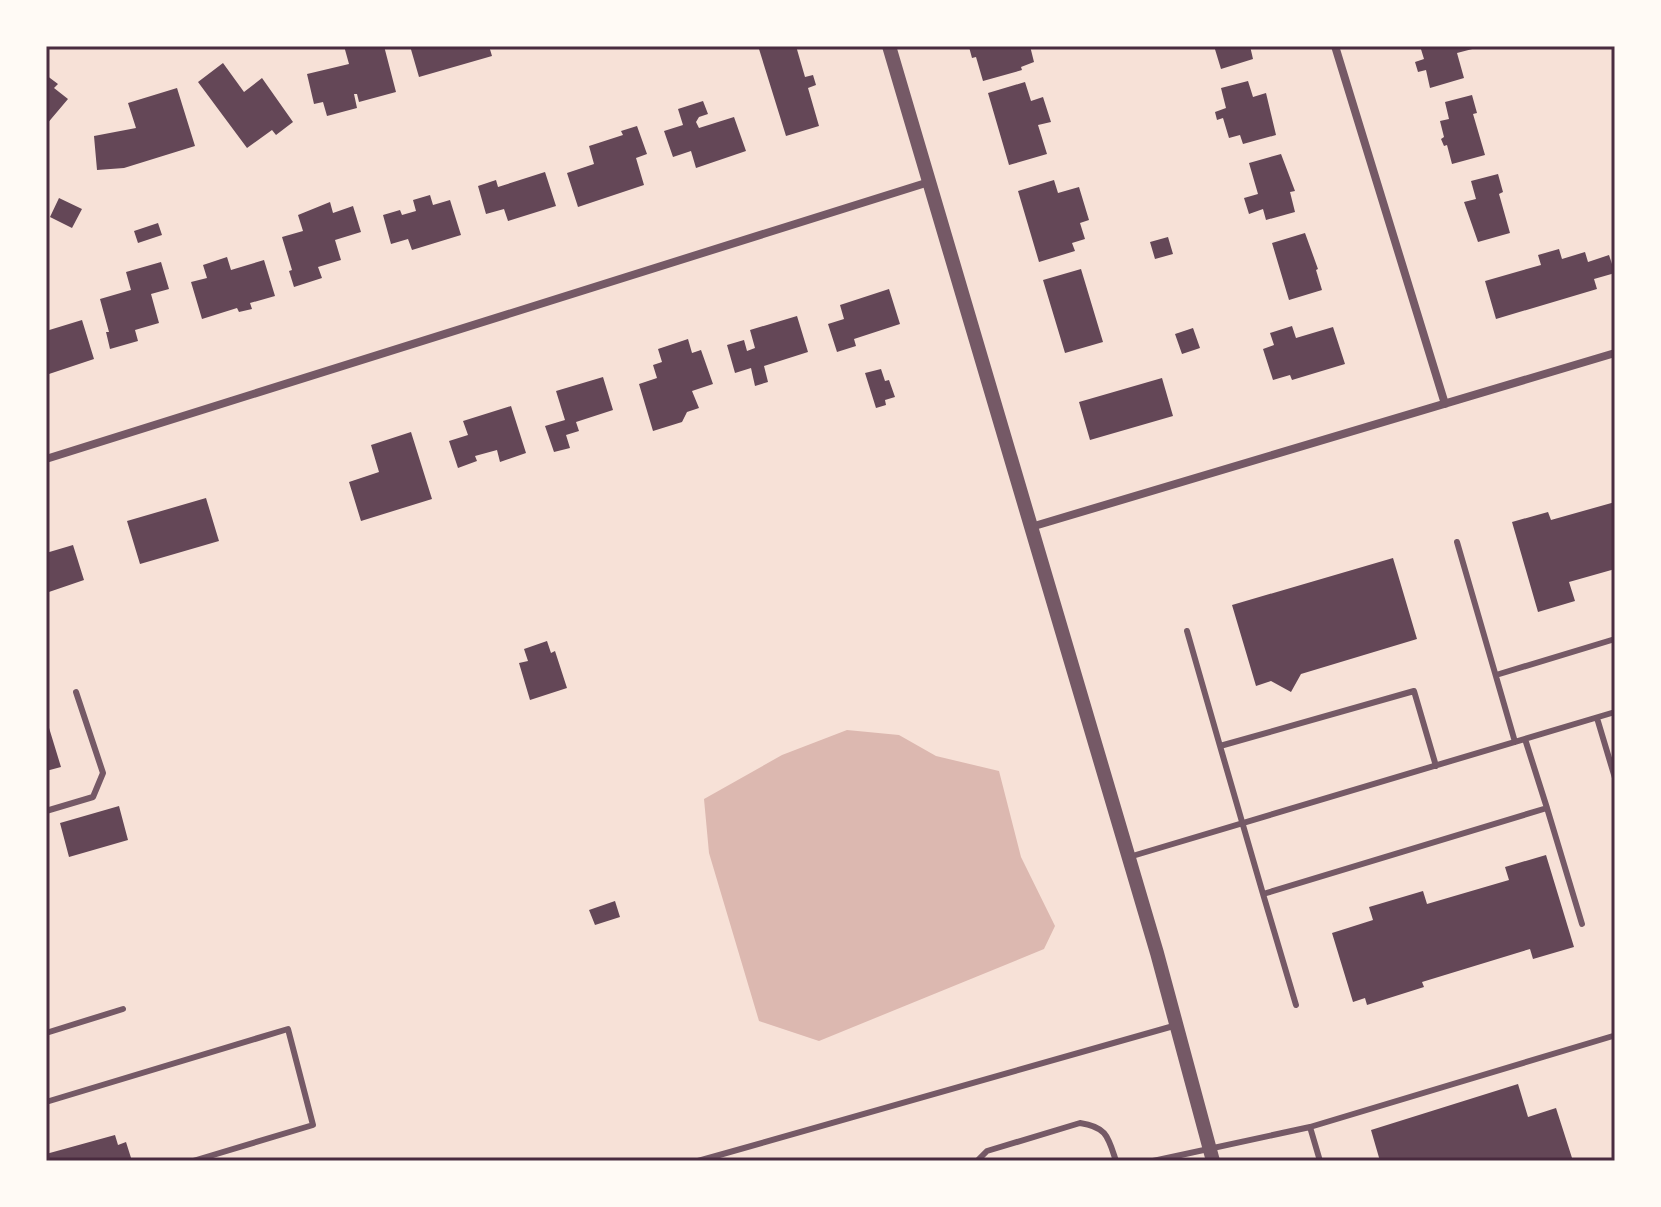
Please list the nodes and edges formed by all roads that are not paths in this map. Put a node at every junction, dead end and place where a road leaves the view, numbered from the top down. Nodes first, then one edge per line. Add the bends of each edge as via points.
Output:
1 (889, 46) edge
2 (1335, 46) edge
3 (930, 181) junction
4 (1615, 353) edge
5 (1445, 404) junction
6 (46, 459) edge
7 (1031, 527) junction
8 (1457, 542) dead end
9 (1187, 631) dead end
10 (1615, 639) edge
11 (1496, 675) junction
12 (76, 692) dead end
13 (1615, 712) edge
14 (1597, 718) junction
15 (1525, 739) junction
16 (1515, 742) junction
17 (1220, 746) junction
18 (1436, 766) junction
19 (1615, 778) edge
20 (1547, 808) junction
21 (46, 811) edge
22 (1242, 823) junction
23 (1129, 857) junction
24 (1263, 894) junction
25 (1582, 924) dead end
26 (1296, 1005) dead end
27 (123, 1009) dead end
28 (1177, 1025) junction
29 (46, 1033) edge
30 (1614, 1036) edge
31 (1615, 1045) edge
32 (46, 1102) edge
33 (1310, 1127) junction
34 (1212, 1154) edge
35 (193, 1161) edge
36 (698, 1161) edge
37 (977, 1161) edge
38 (1116, 1161) edge
39 (1153, 1161) edge
40 (1320, 1161) edge

1 - 3 street
2 - 5 street
3 - 6 street
3 - 7 street
4 - 5 street
5 - 7 street
7 - 23 street
8 - 11 lane
9 - 17 lane
10 - 11 lane
11 - 16 lane
12 - 21 lane via 103,773 93,797
13 - 14 lane
14 - 15 lane
14 - 19 lane
15 - 16 lane
15 - 20 lane
16 - 18 lane
17 - 18 lane via 1414,691
17 - 22 lane
18 - 22 lane
20 - 24 lane
20 - 25 lane
22 - 23 lane
22 - 24 lane
23 - 28 street
24 - 26 lane
27 - 29 lane
28 - 34 street
28 - 36 lane
30 - 31 lane
30 - 33 lane
32 - 35 lane via 288,1029 313,1125
33 - 34 lane
33 - 40 lane
34 - 39 lane
37 - 38 lane via 987,1151 1080,1123 1097,1125 1108,1137

